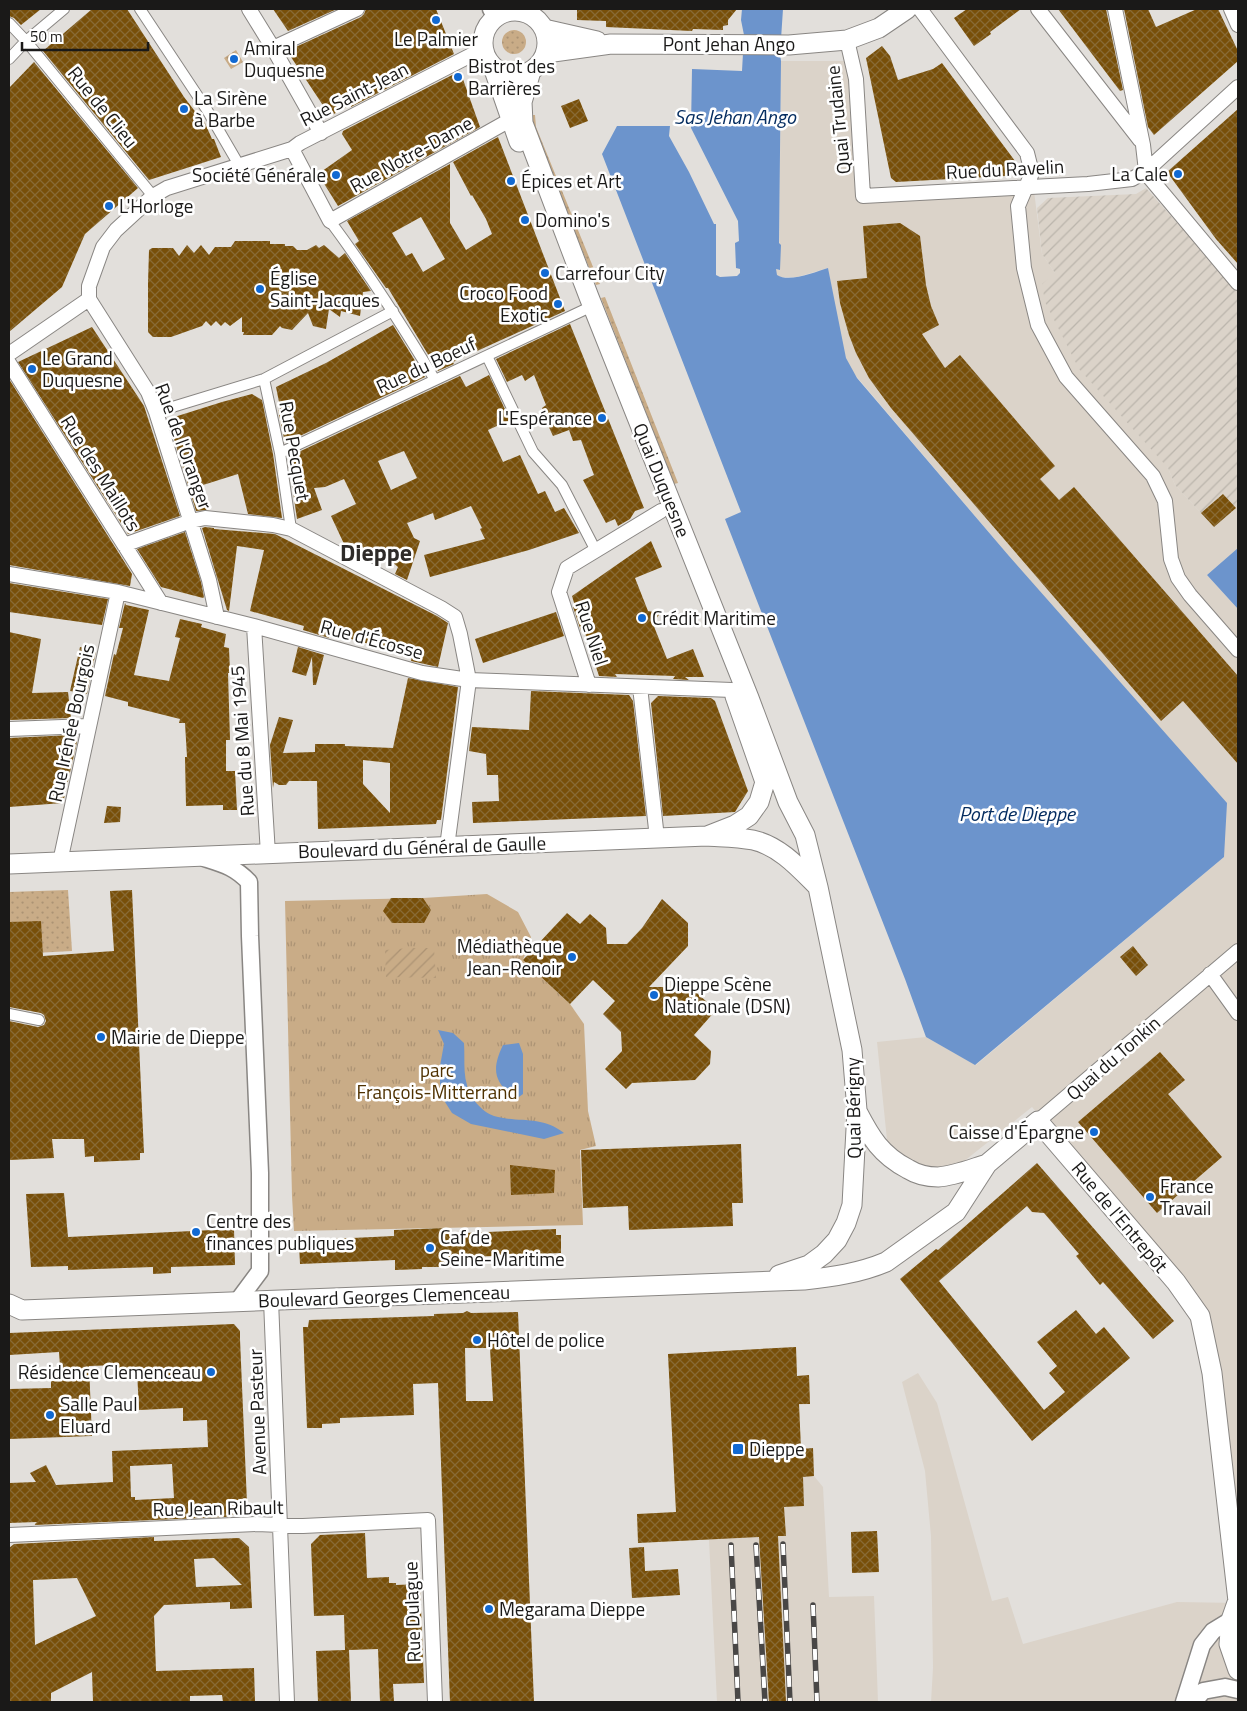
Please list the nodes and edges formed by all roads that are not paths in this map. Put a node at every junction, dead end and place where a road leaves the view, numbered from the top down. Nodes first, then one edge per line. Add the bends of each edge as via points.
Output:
1 (64, 9) edge
2 (140, 9) edge
3 (249, 9) edge
4 (357, 9) edge
5 (907, 9) edge
6 (920, 9) edge
7 (1038, 9) edge
8 (1115, 9) edge
9 (1231, 9) edge
10 (494, 13) edge
11 (9, 23) edge
12 (1238, 25) edge
13 (544, 29) junction
14 (847, 40) junction
15 (26, 41) junction
16 (611, 44) junction
17 (273, 48) junction
18 (483, 49) junction
19 (546, 53) junction
20 (9, 59) edge
21 (493, 67) junction
22 (531, 71) junction
23 (1238, 87) edge
24 (510, 120) junction
25 (321, 133) junction
26 (1143, 145) junction
27 (292, 149) junction
28 (239, 165) junction
29 (1146, 171) junction
30 (1026, 187) junction
31 (153, 196) junction
32 (864, 196) joint
33 (330, 220) junction
34 (1238, 283) edge
35 (89, 298) junction
36 (586, 309) junction
37 (393, 311) junction
38 (9, 354) edge
39 (487, 356) junction
40 (9, 363) edge
41 (264, 379) junction
42 (435, 380) junction
43 (156, 412) junction
44 (280, 453) junction
45 (661, 511) junction
46 (191, 521) junction
47 (291, 530) junction
48 (124, 545) junction
49 (596, 551) junction
50 (9, 574) edge
51 (118, 592) junction
52 (162, 603) junction
53 (217, 617) junction
54 (254, 626) junction
55 (1238, 650) edge
56 (468, 680) junction
57 (589, 686) junction
58 (640, 687) junction
59 (732, 690) junction
60 (89, 726) junction
61 (9, 729) edge
62 (707, 836) junction
63 (658, 838) junction
64 (447, 846) junction
65 (268, 854) junction
66 (199, 856) junction
67 (60, 862) junction
68 (9, 864) edge
69 (818, 888) junction
70 (1238, 951) edge
71 (1210, 974) junction
72 (1238, 1013) edge
73 (9, 1014) edge
74 (39, 1020) dead end
75 (857, 1110) junction
76 (1038, 1121) junction
77 (987, 1164) junction
78 (761, 1281) junction
79 (271, 1300) junction
80 (237, 1302) junction
81 (13, 1309) edge
82 (428, 1520) joint
83 (280, 1525) junction
84 (9, 1535) edge
85 (1238, 1601) edge
86 (1231, 1620) junction
87 (1238, 1670) edge
88 (1238, 1690) edge
89 (286, 1702) edge
90 (435, 1702) edge
91 (1184, 1702) edge
92 (1194, 1702) edge

1 - 15 street
2 - 28 street
3 - 17 street
4 - 17 street
5 - 14 main road, Pont Jehan Ango via 879,28
6 - 30 street via 1027,153 1032,173
7 - 26 street
8 - 26 street
9 - 12 street
10 - 13 main road via 525,13
10 - 18 main road via 482,40
11 - 15 street, Rue de Clieu
13 - 16 main road, Pont Jehan Ango
13 - 19 main road
14 - 16 main road, Pont Jehan Ango via 789,45
14 - 32 street, Quai Trudaine via 856,78
15 - 20 street
15 - 31 street, Rue de Clieu
16 - 19 main road, Pont Jehan Ango
17 - 25 street
18 - 21 main road
18 - 25 street, Rue Saint-Jean
19 - 22 main road
21 - 22 main road via 512,76
21 - 24 main road, Quai Duquesne
22 - 69 main road, Quai Duquesne via 522,102 523,123 788,802 806,835
23 - 29 street
24 - 33 street, Rue Notre-Dame
24 - 36 main road, Quai Duquesne
25 - 27 street, Rue Saint-Jean
26 - 29 street
27 - 28 street, Rue Saint-Jean
27 - 33 street
28 - 31 street, Rue Saint-Jean via 167,188
29 - 30 street, Rue du Ravelin via 1132,179
29 - 34 street
30 - 32 street, Rue du Ravelin
30 - 55 street via 1018,206 1024,268 1038,325 1066,377 1154,476 1165,500 1171,560 1178,578
31 - 35 street, Rue Saint-Jean via 116,230 103,247 89,286
33 - 37 street
35 - 38 street
35 - 43 street, Rue de l'Oranger via 148,392
36 - 39 street, Rue du Boeuf
36 - 45 main road, Quai Duquesne
37 - 41 street
37 - 42 street
39 - 42 street, Rue du Boeuf
39 - 49 street via 533,452 562,485
40 - 48 street, Rue des Maillots
41 - 43 street
41 - 44 street, Rue Pecquet
42 - 44 street, Rue du Boeuf
43 - 46 street, Rue de l'Oranger
44 - 47 street, Rue Pecquet
45 - 49 street
45 - 59 main road, Quai Duquesne
46 - 47 street via 205,518
46 - 48 street
46 - 53 street, Rue de l'Oranger
47 - 56 street via 455,617
48 - 52 street, Rue des Maillots
49 - 57 street, Rue Niel via 567,568 559,592
50 - 51 street, Rue d'Écosse
51 - 52 street, Rue d'Écosse
51 - 60 street, Rue Irénée Bourgois
52 - 53 street, Rue d'Écosse
53 - 54 street, Rue d'Écosse
54 - 56 street, Rue d'Écosse via 422,672
54 - 65 street, Rue du 8 Mai 1945
56 - 57 street, Rue d'Écosse
56 - 64 street
57 - 58 street, Rue d'Écosse
58 - 59 street, Rue d'Écosse
58 - 63 street
59 - 62 main road, Quai Duquesne via 765,782 759,802 749,816
60 - 61 street
60 - 67 street, Rue Irénée Bourgois
62 - 63 main road, Boulevard du Général de Gaulle
62 - 69 main road, Boulevard du Général de Gaulle via 755,841 776,850
63 - 64 main road, Boulevard du Général de Gaulle
64 - 65 main road, Boulevard du Général de Gaulle
65 - 66 main road, Boulevard du Général de Gaulle
66 - 67 main road, Boulevard du Général de Gaulle
66 - 80 street via 229,866 249,882 260,1173 260,1271
67 - 68 main road, Boulevard du Général de Gaulle
69 - 75 main road, Quai Bérigny via 852,1050
70 - 71 street, Quai du Tonkin
71 - 72 street
71 - 76 street, Quai du Tonkin
73 - 74 street
75 - 77 main road, Quai du Tonkin via 869,1135 883,1153 916,1173 937,1177
75 - 78 main road, Quai Bérigny via 852,1205 837,1240 809,1265
76 - 77 main road, Quai du Tonkin
76 - 85 main road, Rue de l'Entrepôt via 1176,1282 1200,1316 1212,1373
77 - 78 main road, Quai du Tonkin via 956,1212 886,1262 836,1276
78 - 79 main road, Boulevard Georges Clemenceau
79 - 80 main road, Boulevard Georges Clemenceau
79 - 83 street, Avenue Pasteur
80 - 81 main road, Boulevard Georges Clemenceau
82 - 83 street, Rue Jean Ribault
82 - 90 street, Rue Dulague
83 - 84 street, Rue Jean Ribault
83 - 89 street, Avenue Pasteur
85 - 86 main road
86 - 87 main road via 1229,1644
86 - 91 street via 1213,1631 1202,1644
88 - 92 street via 1225,1687 1203,1691

